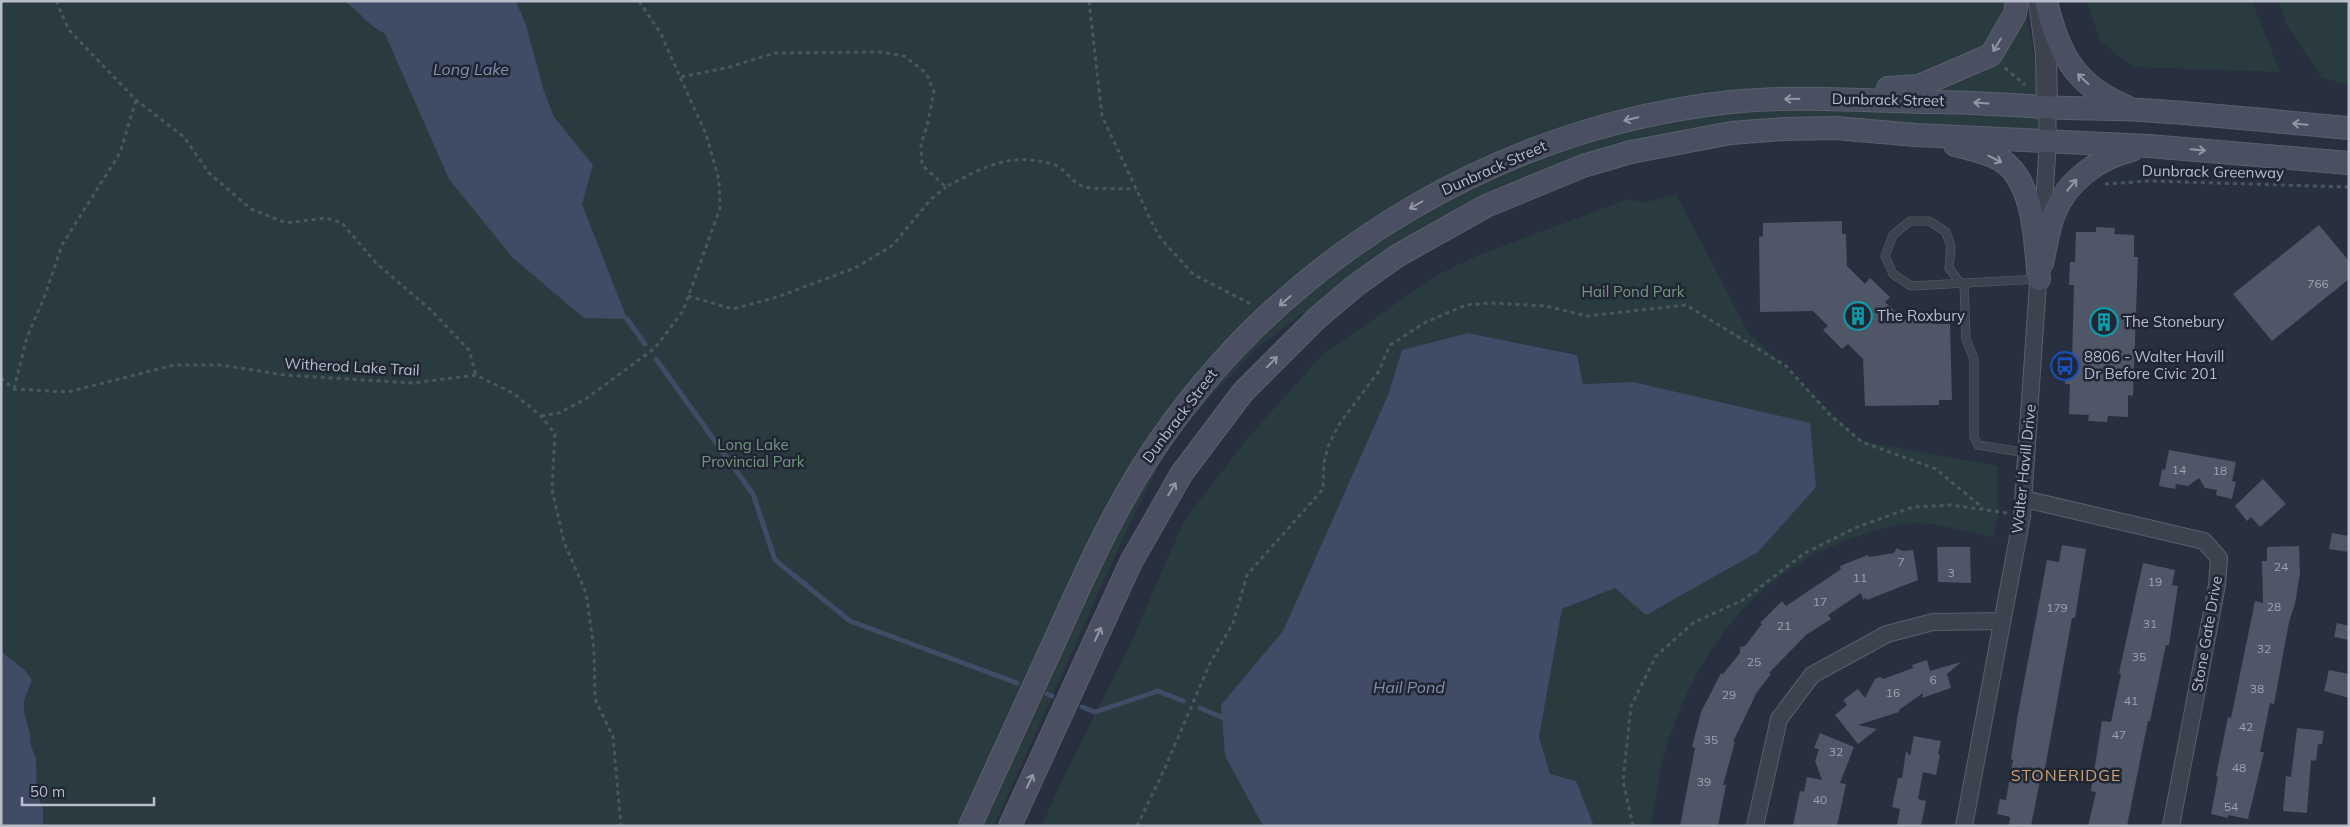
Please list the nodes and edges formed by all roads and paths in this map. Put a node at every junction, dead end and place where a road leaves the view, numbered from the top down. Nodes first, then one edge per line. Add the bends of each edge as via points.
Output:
1 (56, 1) edge
2 (640, 1) edge
3 (1089, 1) edge
4 (2017, 1) edge
5 (2039, 1) edge
6 (2046, 1) edge
7 (680, 77) junction
8 (1841, 99) junction
9 (136, 100) junction
10 (2047, 107) junction
11 (2140, 110) junction
12 (2349, 128) edge
13 (1916, 135) junction
14 (2048, 142) junction
15 (2149, 146) junction
16 (2349, 163) edge
17 (2080, 176) junction
18 (946, 187) junction
19 (2349, 187) edge
20 (1136, 189) junction
21 (2039, 279) junction
22 (1962, 283) junction
23 (688, 296) junction
24 (1270, 314) junction
25 (476, 375) junction
26 (1, 378) edge
27 (14, 390) junction
28 (541, 416) junction
29 (2027, 453) junction
30 (2024, 499) junction
31 (1984, 508) junction
32 (2022, 516) junction
33 (2001, 621) junction
34 (620, 826) edge
35 (970, 826) edge
36 (1010, 826) edge
37 (1137, 826) edge
38 (1633, 826) edge
39 (1755, 826) edge
40 (1964, 826) edge
41 (2172, 826) edge

1 - 9 path via 70,30
2 - 7 path via 661,34
3 - 20 path via 1102,116
4 -> 8 main road via 2015,14 1991,56 1919,86 1896,87
5 - 10 street via 2046,54
11 -> 6 main road via 2106,98 2075,72 2053,30
7 - 18 path via 776,53 882,52 904,56 926,74 934,92 921,144 922,165
7 - 23 path via 706,134 719,180 720,208
10 -> 8 main road, Dunbrack Street via 1962,101
8 -> 24 main road, Dunbrack Street via 1765,100 1699,106 1634,118 1538,147 1468,177 1388,222 1333,260
9 - 25 path via 184,137 209,173 251,209 286,223 326,218 342,223 377,264 431,310 469,350
9 - 27 path via 120,154 62,245 27,337
10 - 11 main road, Dunbrack Street
10 - 14 street, Walter Havill Drive
12 -> 11 main road, Dunbrack Street
13 - 14 main road, Dunbrack Street
13 -> 21 main road via 1977,150 2000,160 2012,171 2024,188
36 -> 13 main road, Dunbrack Street via 1131,562 1182,473 1244,392 1316,319 1355,286 1397,256 1486,206 1583,166 1631,152 1731,134 1784,129 1835,128
14 - 15 main road, Dunbrack Street
14 - 21 street, Walter Havill Drive
15 -> 16 main road, Dunbrack Street
15 - 17 main road via 2116,154
17 - 19 path, Dunbrack Greenway via 2094,186 2150,181
21 -> 17 main road via 2053,216 2061,199
18 - 20 path via 982,167 1003,160 1024,159 1056,166 1082,186
18 - 23 path via 893,245 855,268 777,297 733,309
20 - 24 path via 1161,238 1194,275
21 - 22 lane
21 - 29 street, Walter Havill Drive
22 - 22 lane via 1911,286 1893,274 1885,256 1893,235 1910,221 1930,221 1946,232 1951,247 1949,268
22 - 29 lane via 1966,339 1974,359 1974,437 1978,445
23 - 28 path via 683,311 655,348 587,398 559,413
24 - 35 main road, Dunbrack Street via 1230,353 1184,408 1123,500 1072,601
25 - 27 path, Witherod Lake Trail via 412,383 284,375 221,365 174,365 68,392
25 - 28 path via 512,392
26 - 27 path
28 - 34 path via 555,434 552,489 564,542 586,593 594,649 595,699 613,737
29 - 30 street, Walter Havill Drive
30 - 32 street, Walter Havill Drive
30 - 41 street, Stone Gate Drive via 2204,541 2219,558 2217,585
31 - 32 path
31 - 37 path via 1936,469 1862,442 1830,415 1786,366 1686,305 1587,316 1546,306 1466,305 1426,322 1390,345 1378,371 1340,424 1324,462 1323,489 1247,574 1234,623 1210,664
31 - 38 path via 1951,505 1913,507 1857,527 1805,553 1743,600 1693,623 1656,656 1631,706 1623,781
32 - 33 street, Walter Havill Drive
33 - 39 street via 1933,622 1887,634 1812,675 1780,719
33 - 40 street, Walter Havill Drive

